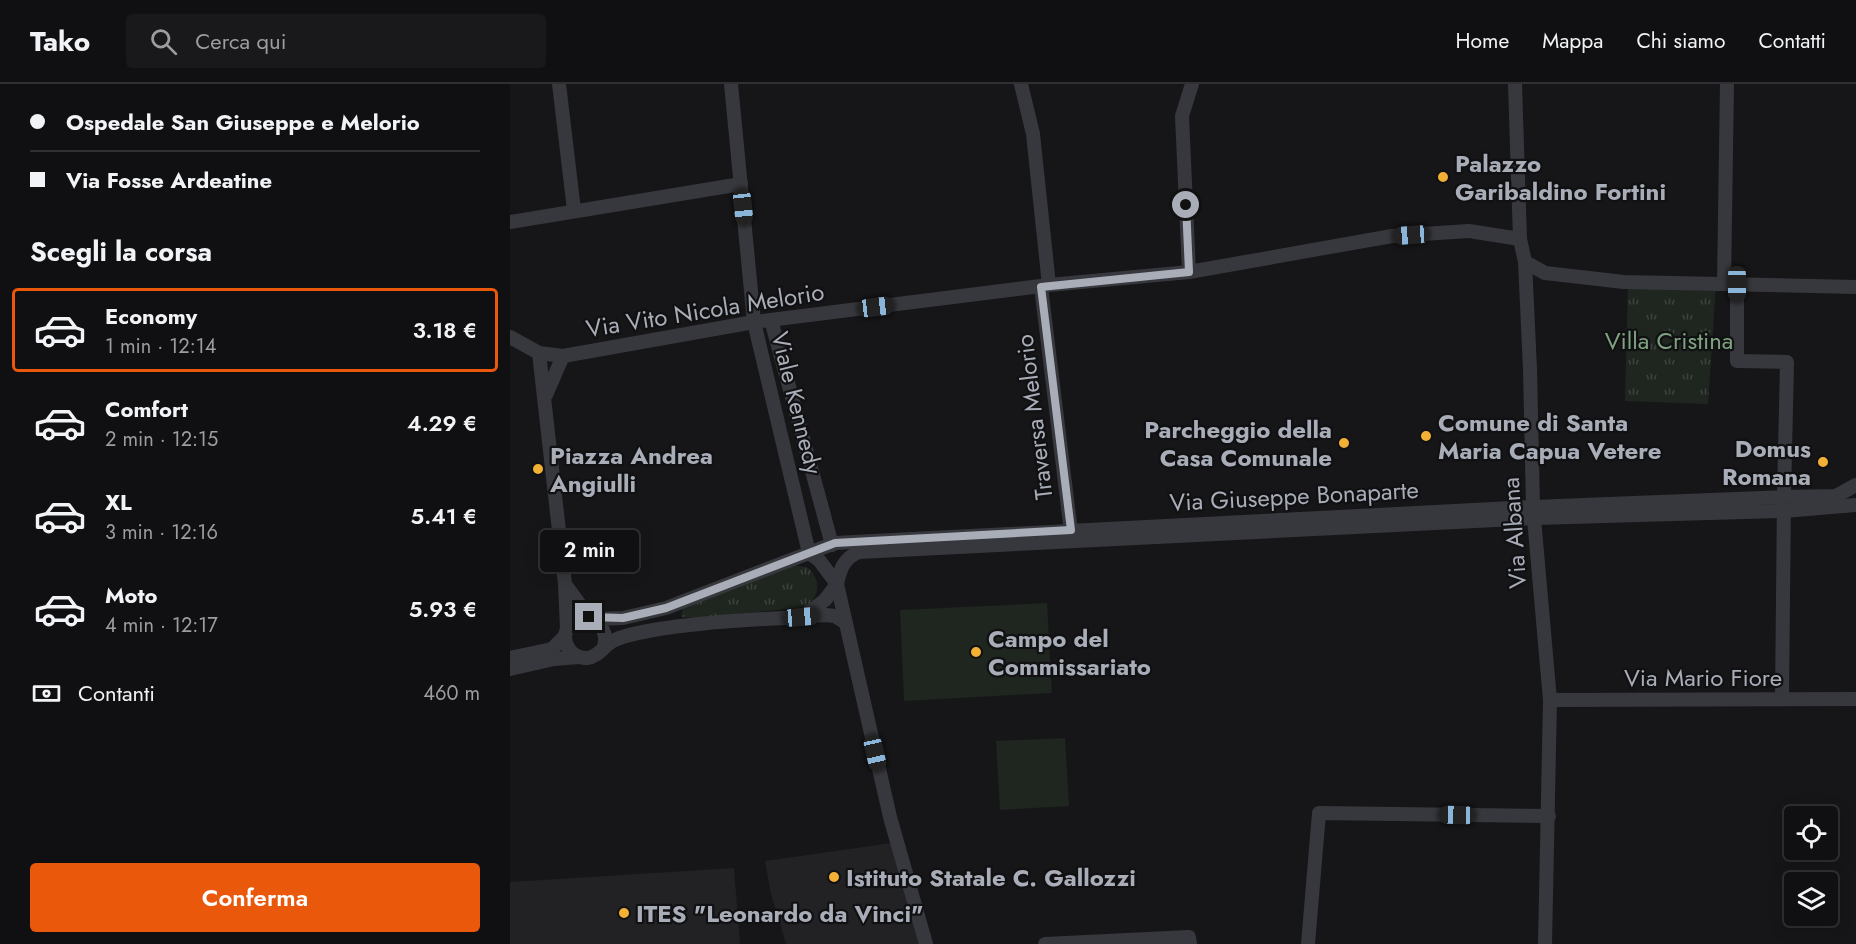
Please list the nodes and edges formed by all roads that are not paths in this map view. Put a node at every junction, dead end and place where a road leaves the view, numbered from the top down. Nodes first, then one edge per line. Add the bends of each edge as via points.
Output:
1 (559, 84) edge
2 (731, 84) edge
3 (1020, 84) edge
4 (1192, 84) edge
5 (1515, 84) edge
6 (1727, 84) edge
7 (741, 184) junction
8 (574, 210) junction
9 (510, 222) edge
10 (1520, 239) junction
11 (1525, 262) junction
12 (1189, 272) junction
13 (1730, 284) junction
14 (1045, 286) junction
15 (1856, 287) edge
16 (771, 320) junction
17 (754, 322) junction
18 (510, 337) edge
19 (539, 353) junction
20 (563, 356) junction
21 (545, 397) junction
22 (1856, 485) edge
23 (1784, 499) junction
24 (1856, 505) edge
25 (1534, 512) junction
26 (1071, 536) junction
27 (832, 545) junction
28 (809, 553) junction
29 (565, 584) junction
30 (837, 584) junction
31 (666, 608) junction
32 (801, 617) junction
33 (592, 618) junction
34 (846, 623) junction
35 (668, 628) junction
36 (566, 633) junction
37 (603, 649) junction
38 (579, 657) junction
39 (510, 658) edge
40 (510, 669) edge
41 (1782, 699) junction
42 (1856, 699) edge
43 (1550, 700) junction
44 (1549, 816) junction
45 (926, 944) edge
46 (1045, 944) edge
47 (1190, 944) edge
48 (1308, 944) edge
49 (1545, 944) edge

1 - 8 street
2 - 7 street, Viale Kennedy
3 - 14 street, Traversa Melorio via 1033,134
4 - 12 street via 1182,116
5 - 10 street, Via Albana
6 - 13 street
7 - 8 street
7 - 17 street, Viale Kennedy
8 - 9 street
10 - 11 street, Via Albana
10 - 12 street, Via Vito Nicola Melorio via 1469,231 1392,236
11 - 13 street via 1545,273 1624,282
11 - 25 street, Via Albana
12 - 14 street, Via Vito Nicola Melorio
13 - 15 street
13 - 23 street via 1737,361 1787,362
14 - 16 street, Via Vito Nicola Melorio
14 - 26 street, Traversa Melorio
16 - 17 street, Via Vito Nicola Melorio
16 - 27 street
17 - 20 street, Via Vito Nicola Melorio
17 - 28 street, Viale Kennedy
18 - 19 street
19 - 20 street, Via Vito Nicola Melorio
19 - 21 street
20 - 21 street
21 - 29 street
22 - 23 street via 1836,496
23 - 24 street
23 - 25 street
23 - 41 street
25 - 26 street
25 - 43 street, Via Albana
26 - 27 street
26 - 30 street via 860,552 844,563
27 - 28 street
28 - 30 street via 825,566
28 - 31 street
29 - 33 street
29 - 36 street
30 - 32 street via 814,610
30 - 34 street
31 - 33 street via 623,618
31 - 35 street via 663,618
32 - 34 street via 835,616
32 - 35 street
33 - 36 street via 576,619
33 - 37 street via 605,629
34 - 45 street via 890,817
35 - 37 street via 614,640
36 - 38 street via 568,649
36 - 39 street via 552,649
37 - 38 street via 592,657
38 - 40 street
41 - 42 street, Via Mario Fiore
41 - 43 street, Via Mario Fiore
43 - 44 street, Via Albana
44 - 48 street via 1319,813
44 - 49 street, Via Albana
46 - 47 street via 1190,937

